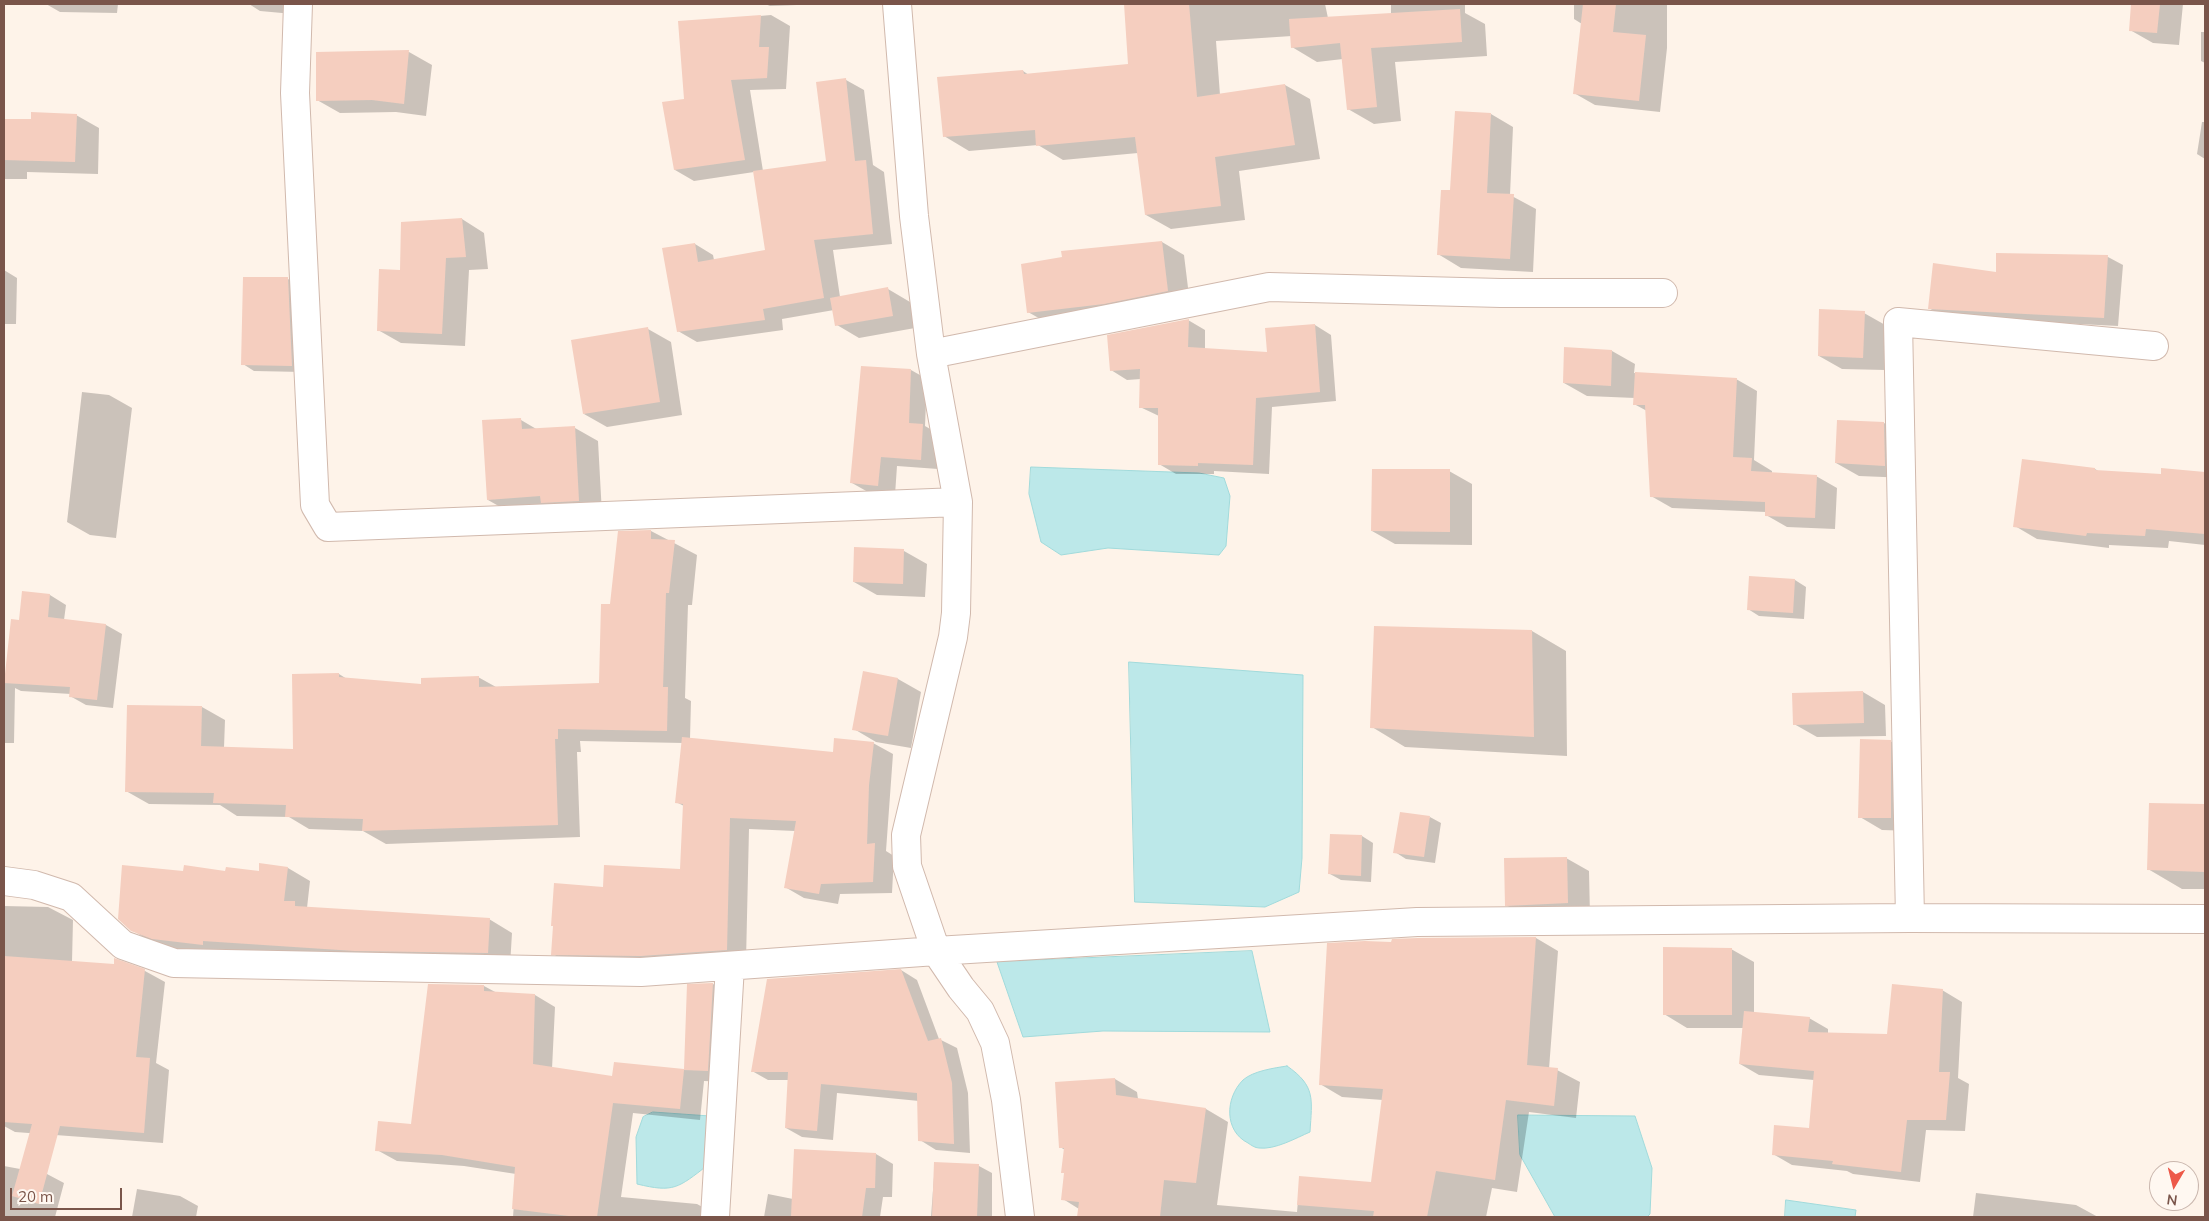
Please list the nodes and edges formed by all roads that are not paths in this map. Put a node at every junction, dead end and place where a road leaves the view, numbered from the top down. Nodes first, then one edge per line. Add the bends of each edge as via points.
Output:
1 (298, 4) edge
2 (896, 4) edge
3 (1663, 292) dead end
4 (2154, 346) dead end
5 (931, 354) junction
6 (958, 502) junction
7 (4, 881) edge
8 (1910, 918) junction
9 (2205, 918) edge
10 (936, 951) junction
11 (730, 966) junction
12 (715, 1217) edge
13 (1020, 1217) edge

1 - 6 street via 295,93 315,505 328,527
2 - 5 street via 914,216
3 - 5 street via 1501,293 1269,287
4 - 8 street via 1898,322
5 - 6 street
6 - 10 street via 953,637 906,835 907,866
7 - 11 street via 34,885 71,896 123,945 174,963 641,972
8 - 9 street
8 - 10 street via 1417,922
10 - 11 street
10 - 13 street via 980,1011 995,1043 1006,1100
11 - 12 street

